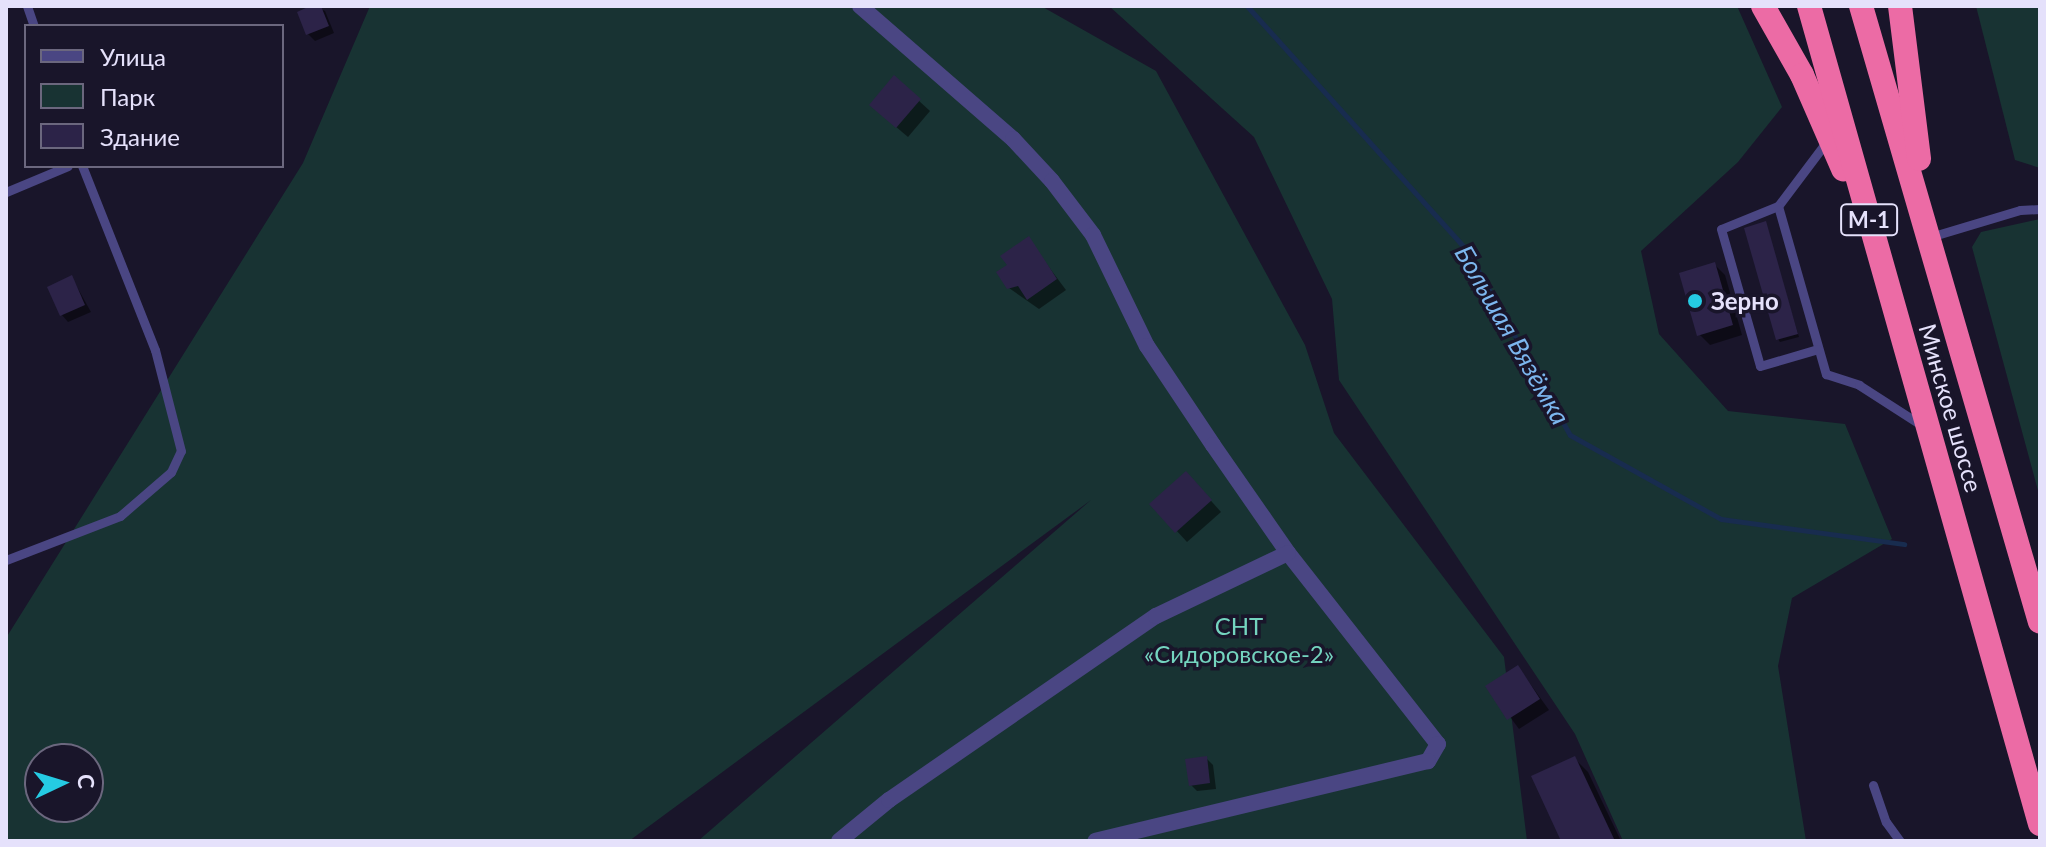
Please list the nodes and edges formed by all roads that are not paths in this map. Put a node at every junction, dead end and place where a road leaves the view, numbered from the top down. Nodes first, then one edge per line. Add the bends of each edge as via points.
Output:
1 (860, 6) edge
2 (1763, 6) edge
3 (1809, 6) edge
4 (1861, 6) edge
5 (1900, 6) edge
6 (1829, 139) junction
7 (63, 168) edge
8 (83, 168) edge
9 (6, 192) edge
10 (1778, 206) junction
11 (2040, 209) edge
12 (1928, 230) junction
13 (1873, 235) junction
14 (1818, 349) junction
15 (1929, 434) junction
16 (1288, 553) junction
17 (6, 560) edge
18 (2040, 622) edge
19 (1873, 785) dead end
20 (2040, 824) edge
21 (839, 841) edge
22 (1096, 841) edge
23 (1900, 841) edge

1 - 16 street via 1013,139 1052,181 1093,235 1147,346
2 - 6 highway via 1802,75
3 - 13 highway, Минское шоссе / М-1
4 - 12 highway, Минское шоссе / М-1
5 - 12 highway
6 - 10 lane
6 - 13 highway
7 - 9 lane
8 - 17 lane via 155,350 181,451 171,472 120,516
10 - 14 lane
10 - 14 lane via 1721,229 1760,366
11 - 12 lane
12 - 18 highway, Минское шоссе / М-1
13 - 15 highway, Минское шоссе / М-1
14 - 15 lane via 1826,374 1859,385 1915,418
15 - 20 highway, Минское шоссе / М-1
16 - 21 street via 1156,616 889,800
16 - 22 street via 1438,744 1428,761
19 - 23 lane via 1886,822

